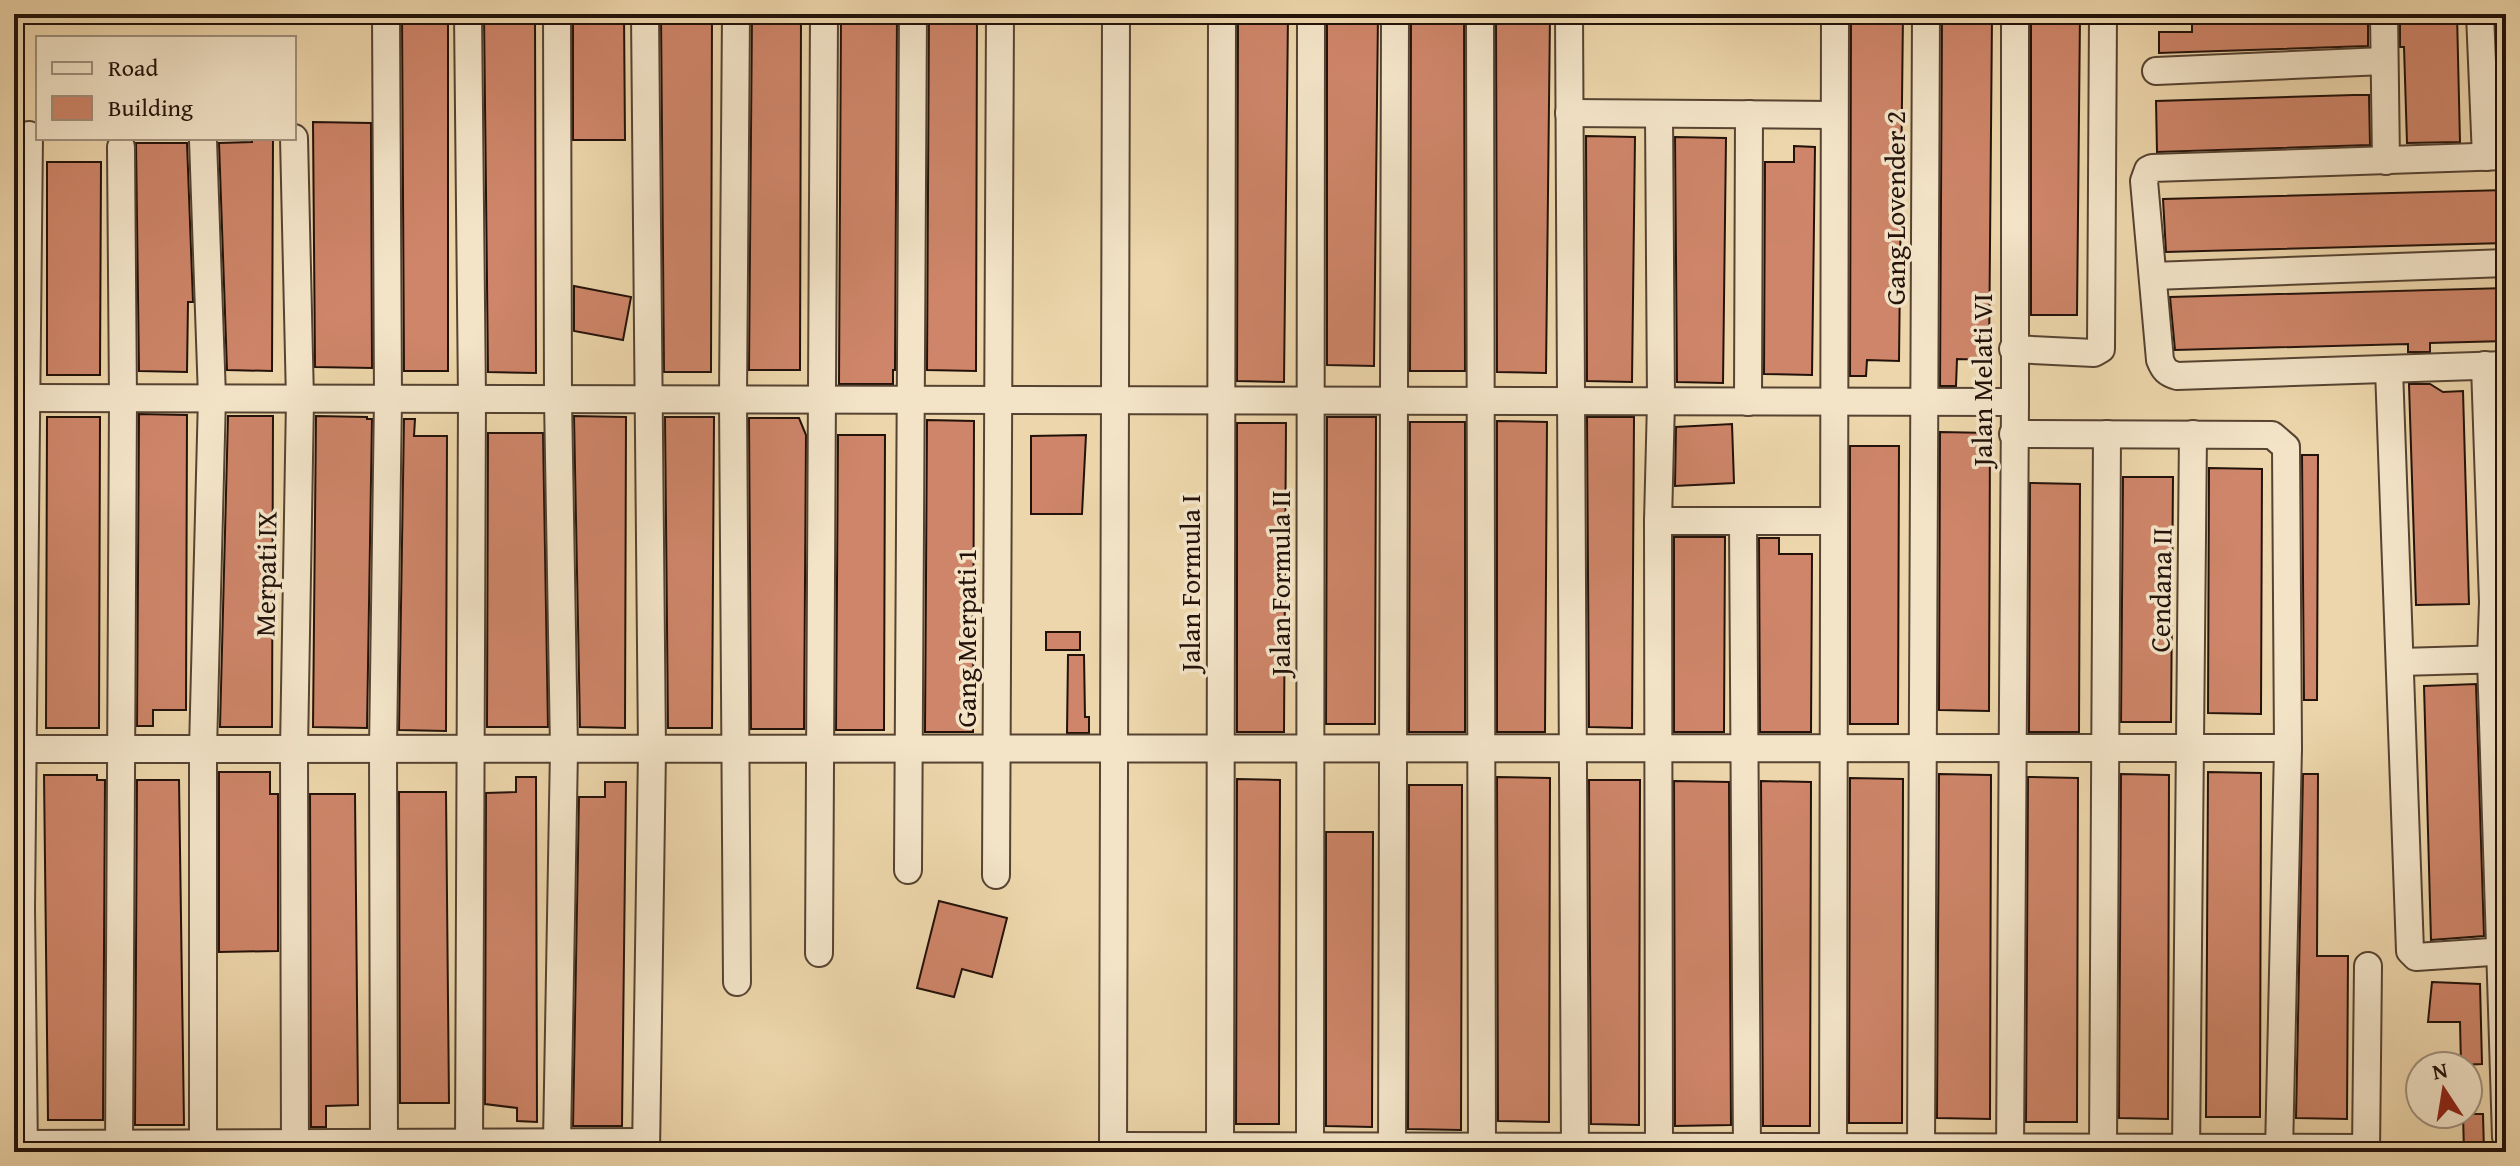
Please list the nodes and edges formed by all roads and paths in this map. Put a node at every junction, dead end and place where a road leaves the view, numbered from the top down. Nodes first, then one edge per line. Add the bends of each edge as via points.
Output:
1 (386, 14) edge
2 (468, 14) edge
3 (557, 14) edge
4 (645, 14) edge
5 (736, 14) edge
6 (824, 14) edge
7 (913, 14) edge
8 (1000, 14) edge
9 (1116, 14) edge
10 (1222, 14) edge
11 (1311, 14) edge
12 (1395, 14) edge
13 (1480, 14) edge
14 (1569, 14) edge
15 (1835, 14) edge
16 (1926, 14) edge
17 (2015, 14) edge
18 (2103, 14) edge
19 (2384, 14) edge
20 (2480, 14) edge
21 (2384, 61) junction
22 (2156, 71) dead end
23 (1569, 113) junction
24 (1659, 114) junction
25 (1749, 114) junction
26 (1834, 115) junction
27 (29, 135) dead end
28 (203, 140) edge
29 (294, 140) edge
30 (121, 147) dead end
31 (2496, 157) edge
32 (2386, 161) junction
33 (2506, 263) edge
34 (2153, 276) junction
35 (2013, 349) junction
36 (2496, 365) edge
37 (2389, 369) junction
38 (212, 397) junction
39 (29, 398) junction
40 (472, 398) junction
41 (733, 398) junction
42 (123, 399) junction
43 (388, 399) junction
44 (558, 399) junction
45 (647, 399) junction
46 (300, 400) junction
47 (824, 400) junction
48 (911, 400) junction
49 (998, 400) junction
50 (1115, 401) junction
51 (1223, 401) junction
52 (1312, 401) junction
53 (1396, 401) junction
54 (1482, 401) junction
55 (1573, 401) junction
56 (1661, 402) junction
57 (1748, 402) junction
58 (1836, 402) junction
59 (1926, 402) junction
60 (2015, 402) junction
61 (2013, 434) junction
62 (2107, 434) junction
63 (2193, 434) junction
64 (1658, 521) junction
65 (1743, 521) junction
66 (1832, 521) junction
67 (2498, 659) edge
68 (2400, 662) junction
69 (1746, 747) junction
70 (1834, 747) junction
71 (1923, 747) junction
72 (2011, 747) junction
73 (2105, 747) junction
74 (2190, 747) junction
75 (472, 748) junction
76 (737, 748) junction
77 (820, 748) junction
78 (908, 748) junction
79 (996, 748) junction
80 (1113, 748) junction
81 (1220, 748) junction
82 (1310, 748) junction
83 (1393, 748) junction
84 (1481, 748) junction
85 (1573, 748) junction
86 (1659, 748) junction
87 (2288, 748) junction
88 (23, 749) junction
89 (120, 749) junction
90 (203, 749) junction
91 (294, 749) junction
92 (383, 749) junction
93 (564, 749) junction
94 (652, 750) junction
95 (908, 870) dead end
96 (996, 875) dead end
97 (18, 908) edge
98 (2503, 951) edge
99 (819, 953) dead end
100 (2368, 966) dead end
101 (737, 982) dead end
102 (2506, 1137) edge
103 (557, 1142) junction
104 (21, 1146) edge
105 (295, 1147) edge
106 (384, 1147) edge
107 (469, 1147) edge
108 (646, 1147) edge
109 (119, 1148) edge
110 (203, 1148) edge
111 (2103, 1148) junction
112 (1113, 1149) edge
113 (1220, 1149) edge
114 (1310, 1149) edge
115 (1392, 1149) edge
116 (1482, 1149) edge
117 (1575, 1149) edge
118 (1659, 1149) edge
119 (1747, 1149) edge
120 (1833, 1150) edge
121 (1921, 1150) edge
122 (2010, 1150) edge
123 (2186, 1150) edge
124 (2279, 1150) edge
125 (2366, 1150) edge

1 - 43 street
2 - 40 street
3 - 44 street
4 - 45 street
5 - 41 street
6 - 47 street
7 - 48 street
8 - 49 street, Gang Merpati 1
9 - 50 street
10 - 51 street, Jalan Formula I
11 - 52 street, Jalan Formula II
12 - 53 street
13 - 54 street
14 - 23 street
15 - 26 street
16 - 59 street, Gang Lovender 2
17 - 35 street, Jalan Melati VI
18 - 35 street via 2101,349
19 - 21 street
20 - 31 street
21 - 22 street
21 - 32 street
23 - 24 street
23 - 55 street
24 - 25 street
24 - 56 street
25 - 26 street
25 - 57 street
26 - 58 street
27 - 39 street
28 - 38 street
29 - 46 street, Merpati IX
30 - 42 street
31 - 32 street
32 - 34 street via 2152,168 2144,181
33 - 34 street
34 - 37 street via 2160,360 2171,374
35 - 60 street, Jalan Melati VI
36 - 37 street
36 - 67 street via 2493,602
37 - 68 street
38 - 42 street
38 - 46 street
38 - 90 street
39 - 42 street
39 - 88 street
40 - 43 street
40 - 44 street
40 - 75 street
41 - 45 street
41 - 47 street
41 - 76 street
42 - 89 street
43 - 46 street
43 - 92 street
44 - 45 street
44 - 93 street
45 - 94 street
46 - 91 street, Merpati IX
47 - 48 street
47 - 77 street
48 - 49 street
48 - 78 street
49 - 50 street
49 - 79 street, Gang Merpati 1
50 - 51 street
50 - 80 street
51 - 52 street
51 - 81 street, Jalan Formula I
52 - 53 street
52 - 82 street, Jalan Formula II
53 - 54 street
53 - 83 street
54 - 55 street
54 - 84 street
55 - 56 street
55 - 85 street
56 - 57 street
56 - 64 street
57 - 58 street
58 - 59 street
58 - 66 street
59 - 60 street
59 - 71 street, Gang Lovender 2
60 - 61 street, Jalan Melati VI
61 - 62 street
61 - 72 street, Jalan Melati VI
62 - 63 street
62 - 73 street
63 - 74 street, Cendana II
63 - 87 street via 2272,435 2286,447
64 - 65 street
64 - 86 street
65 - 66 street
65 - 69 street
66 - 70 street
67 - 68 street
67 - 98 street
68 - 98 street via 2410,951 2416,957
69 - 70 street
69 - 86 street
69 - 119 street
70 - 71 street
70 - 120 street
71 - 72 street
71 - 121 street, Gang Lovender 2
72 - 73 street
72 - 122 street, Jalan Melati VI
73 - 74 street
73 - 111 street
74 - 87 street
74 - 123 street, Cendana II
75 - 92 street
75 - 93 street
75 - 107 street
76 - 77 street
76 - 94 street
76 - 101 street
77 - 78 street
77 - 99 street
78 - 79 street
78 - 95 street
79 - 80 street
79 - 96 street, Gang Merpati 1
80 - 81 street
80 - 112 street
81 - 82 street
81 - 113 street, Jalan Formula I
82 - 83 street
82 - 114 street, Jalan Formula II
83 - 84 street
83 - 115 street
84 - 85 street
84 - 116 street
85 - 86 street
85 - 117 street
86 - 118 street
87 - 124 street
88 - 89 street
88 - 97 street
89 - 90 street
89 - 109 street
90 - 91 street
90 - 110 street
91 - 92 street
91 - 105 street, Merpati IX
92 - 106 street
93 - 94 street
93 - 103 street
94 - 108 street
97 - 104 street
98 - 102 street
100 - 125 street
103 - 107 street
103 - 108 street
104 - 109 street
105 - 106 street
105 - 110 street
106 - 107 street
109 - 110 street
111 - 122 street
111 - 123 street
112 - 113 street
113 - 114 street
114 - 115 street
115 - 116 street
116 - 117 street
117 - 118 street
118 - 119 street
119 - 120 street
120 - 121 street
121 - 122 street
123 - 124 street
124 - 125 street

